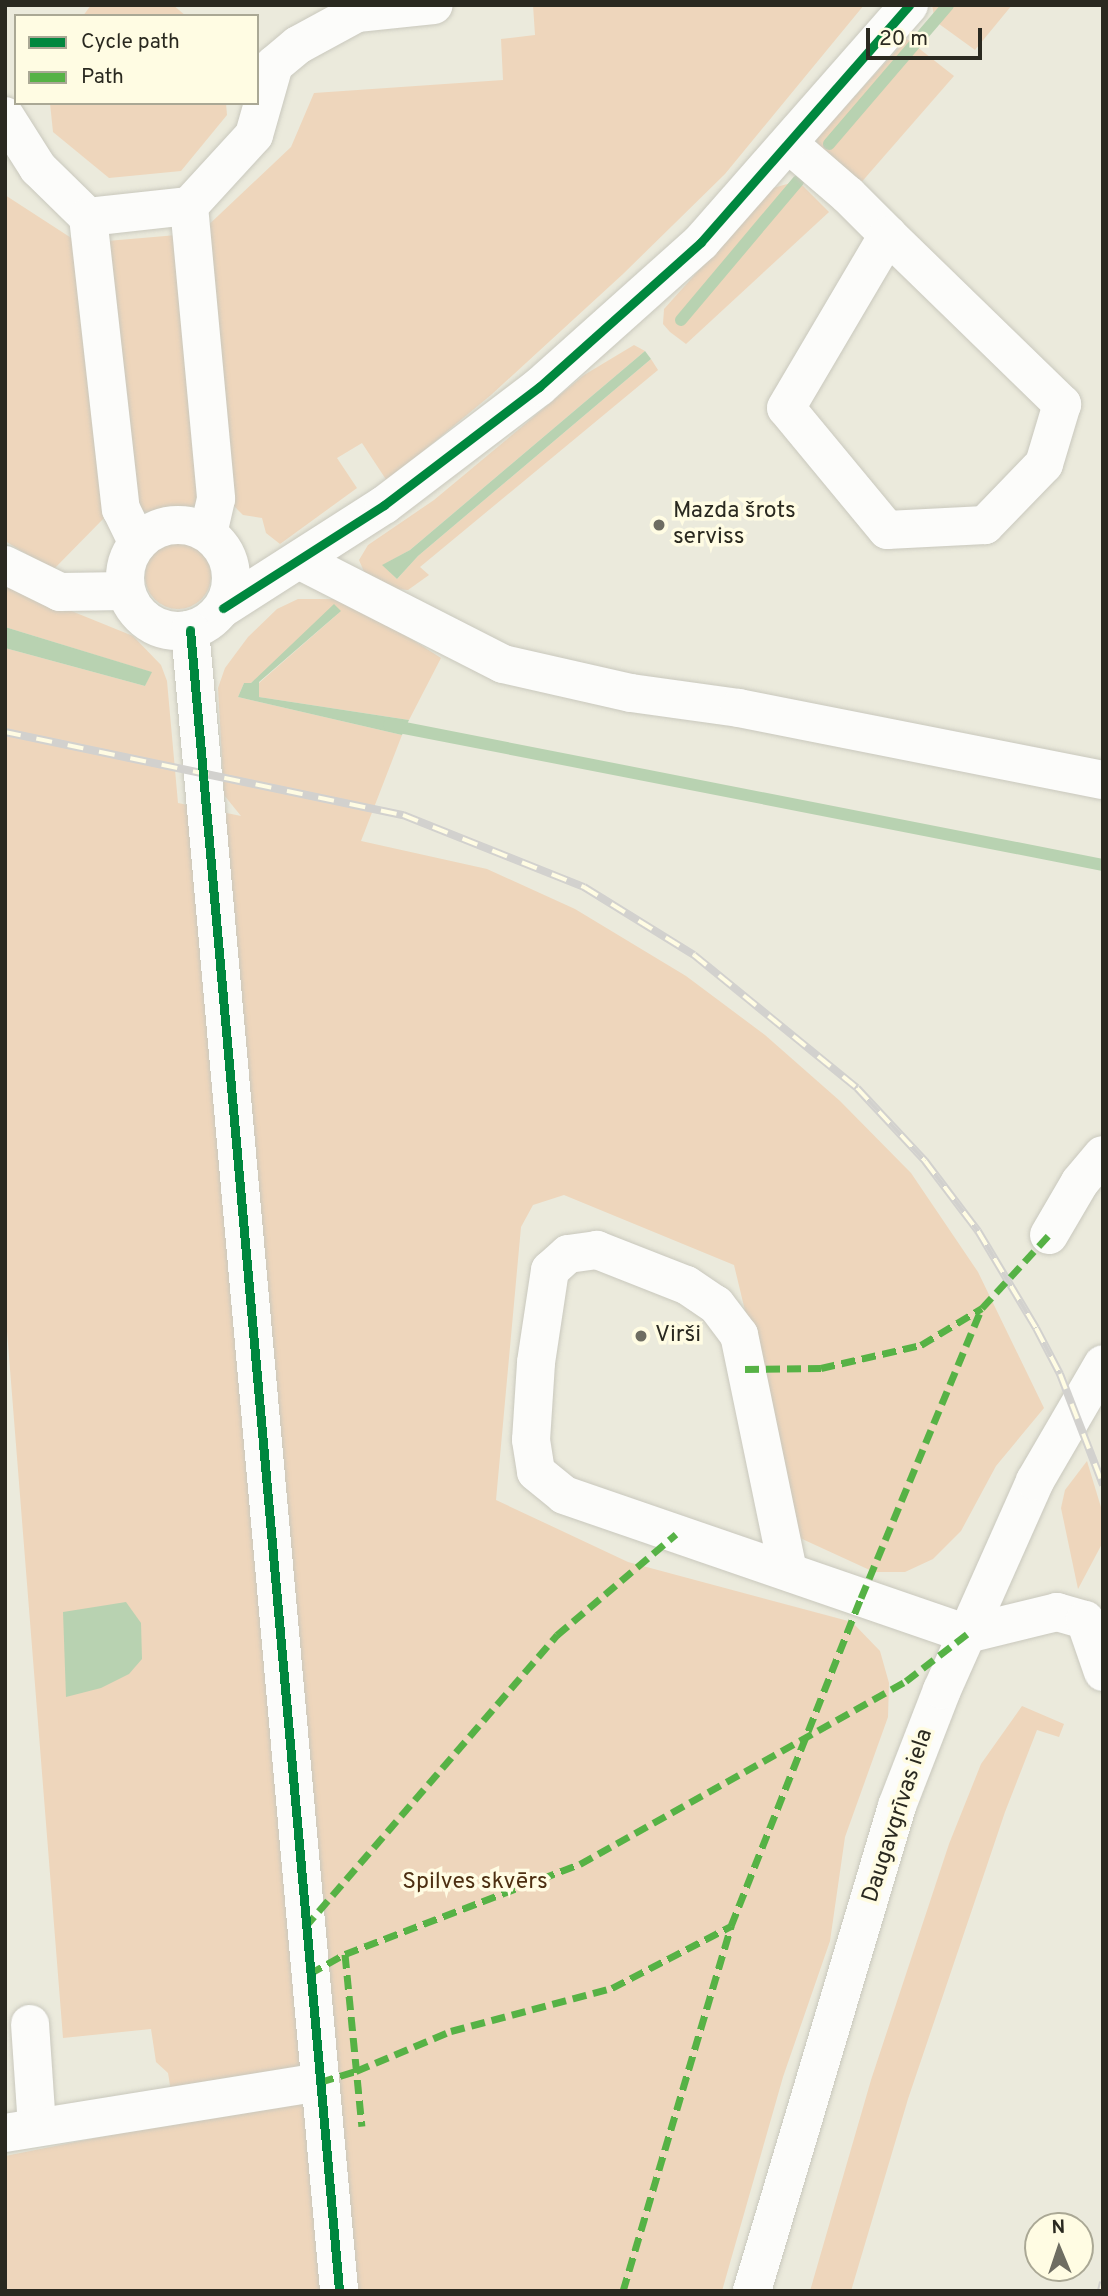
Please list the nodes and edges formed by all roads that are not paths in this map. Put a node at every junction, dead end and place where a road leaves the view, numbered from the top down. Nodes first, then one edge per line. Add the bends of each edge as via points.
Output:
1 (434, 5) edge
2 (909, 5) edge
3 (5, 116) edge
4 (790, 145) junction
5 (188, 206) junction
6 (88, 217) junction
7 (888, 234) junction
8 (208, 533) junction
9 (137, 542) junction
10 (299, 560) junction
11 (5, 565) edge
12 (126, 591) junction
13 (223, 608) junction
14 (190, 630) junction
15 (1103, 780) edge
16 (1101, 1161) edge
17 (1049, 1235) dead end
18 (1103, 1364) edge
19 (788, 1571) junction
20 (967, 1634) junction
21 (1103, 1672) edge
22 (30, 2024) dead end
23 (320, 2081) junction
24 (21, 2129) edge
25 (339, 2291) edge
26 (752, 2291) edge

1 - 5 street via 358,13 298,45 274,65 254,135
2 - 4 street
3 - 6 street via 38,168
4 - 7 street
4 - 10 street via 701,242 539,387 384,505
5 - 6 street
5 - 8 street via 216,499
6 - 9 street via 121,509
7 - 7 street via 786,408 887,530 985,525 1044,464 1062,404
8 - 9 street via 174,524 159,527
8 - 13 street via 229,559 231,584
9 - 12 street via 125,565
10 - 13 street
10 - 15 street via 503,664 631,693 739,708
11 - 12 street via 60,592
12 - 14 street via 135,610 151,624
13 - 14 street via 215,618
14 - 23 street
16 - 17 street via 1080,1182
18 - 20 street, Daugavgrīvas iela via 1035,1481
19 - 19 street via 564,1495 536,1472 531,1440 536,1363 550,1270 568,1254 597,1250 686,1285 716,1305 739,1335
19 - 20 street
20 - 21 street via 1057,1612 1085,1620
20 - 26 street, Daugavgrīvas iela via 897,1805
22 - 24 street
23 - 24 street
23 - 25 street

